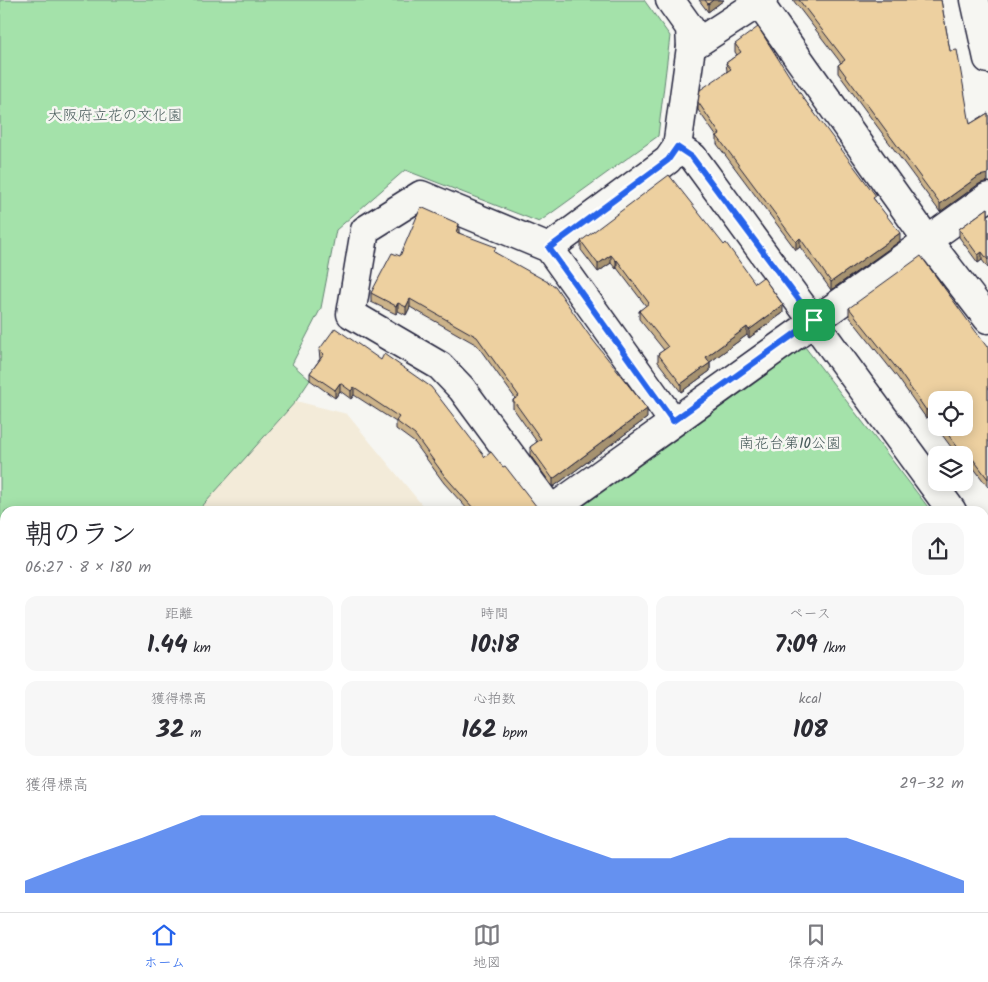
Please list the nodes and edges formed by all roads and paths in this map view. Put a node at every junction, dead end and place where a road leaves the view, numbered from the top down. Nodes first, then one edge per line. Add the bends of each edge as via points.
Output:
1 (670, 0) edge
2 (975, 0) edge
3 (761, 2) edge
4 (691, 47) junction
5 (988, 59) edge
6 (677, 147) junction
7 (988, 197) edge
8 (928, 241) junction
9 (549, 248) junction
10 (988, 319) edge
11 (814, 320) junction
12 (673, 421) junction
13 (548, 506) edge
14 (556, 506) edge
15 (948, 506) edge

1 - 4 street via 690,28
2 - 5 street
3 - 4 street
3 - 8 street
4 - 6 street
6 - 9 street via 668,160
6 - 11 street via 692,157
7 - 8 street
8 - 10 street
8 - 11 street
9 - 12 street
9 - 13 street via 420,195 365,230 351,314 440,366 462,389
11 - 12 street
11 - 15 street
12 - 14 street

